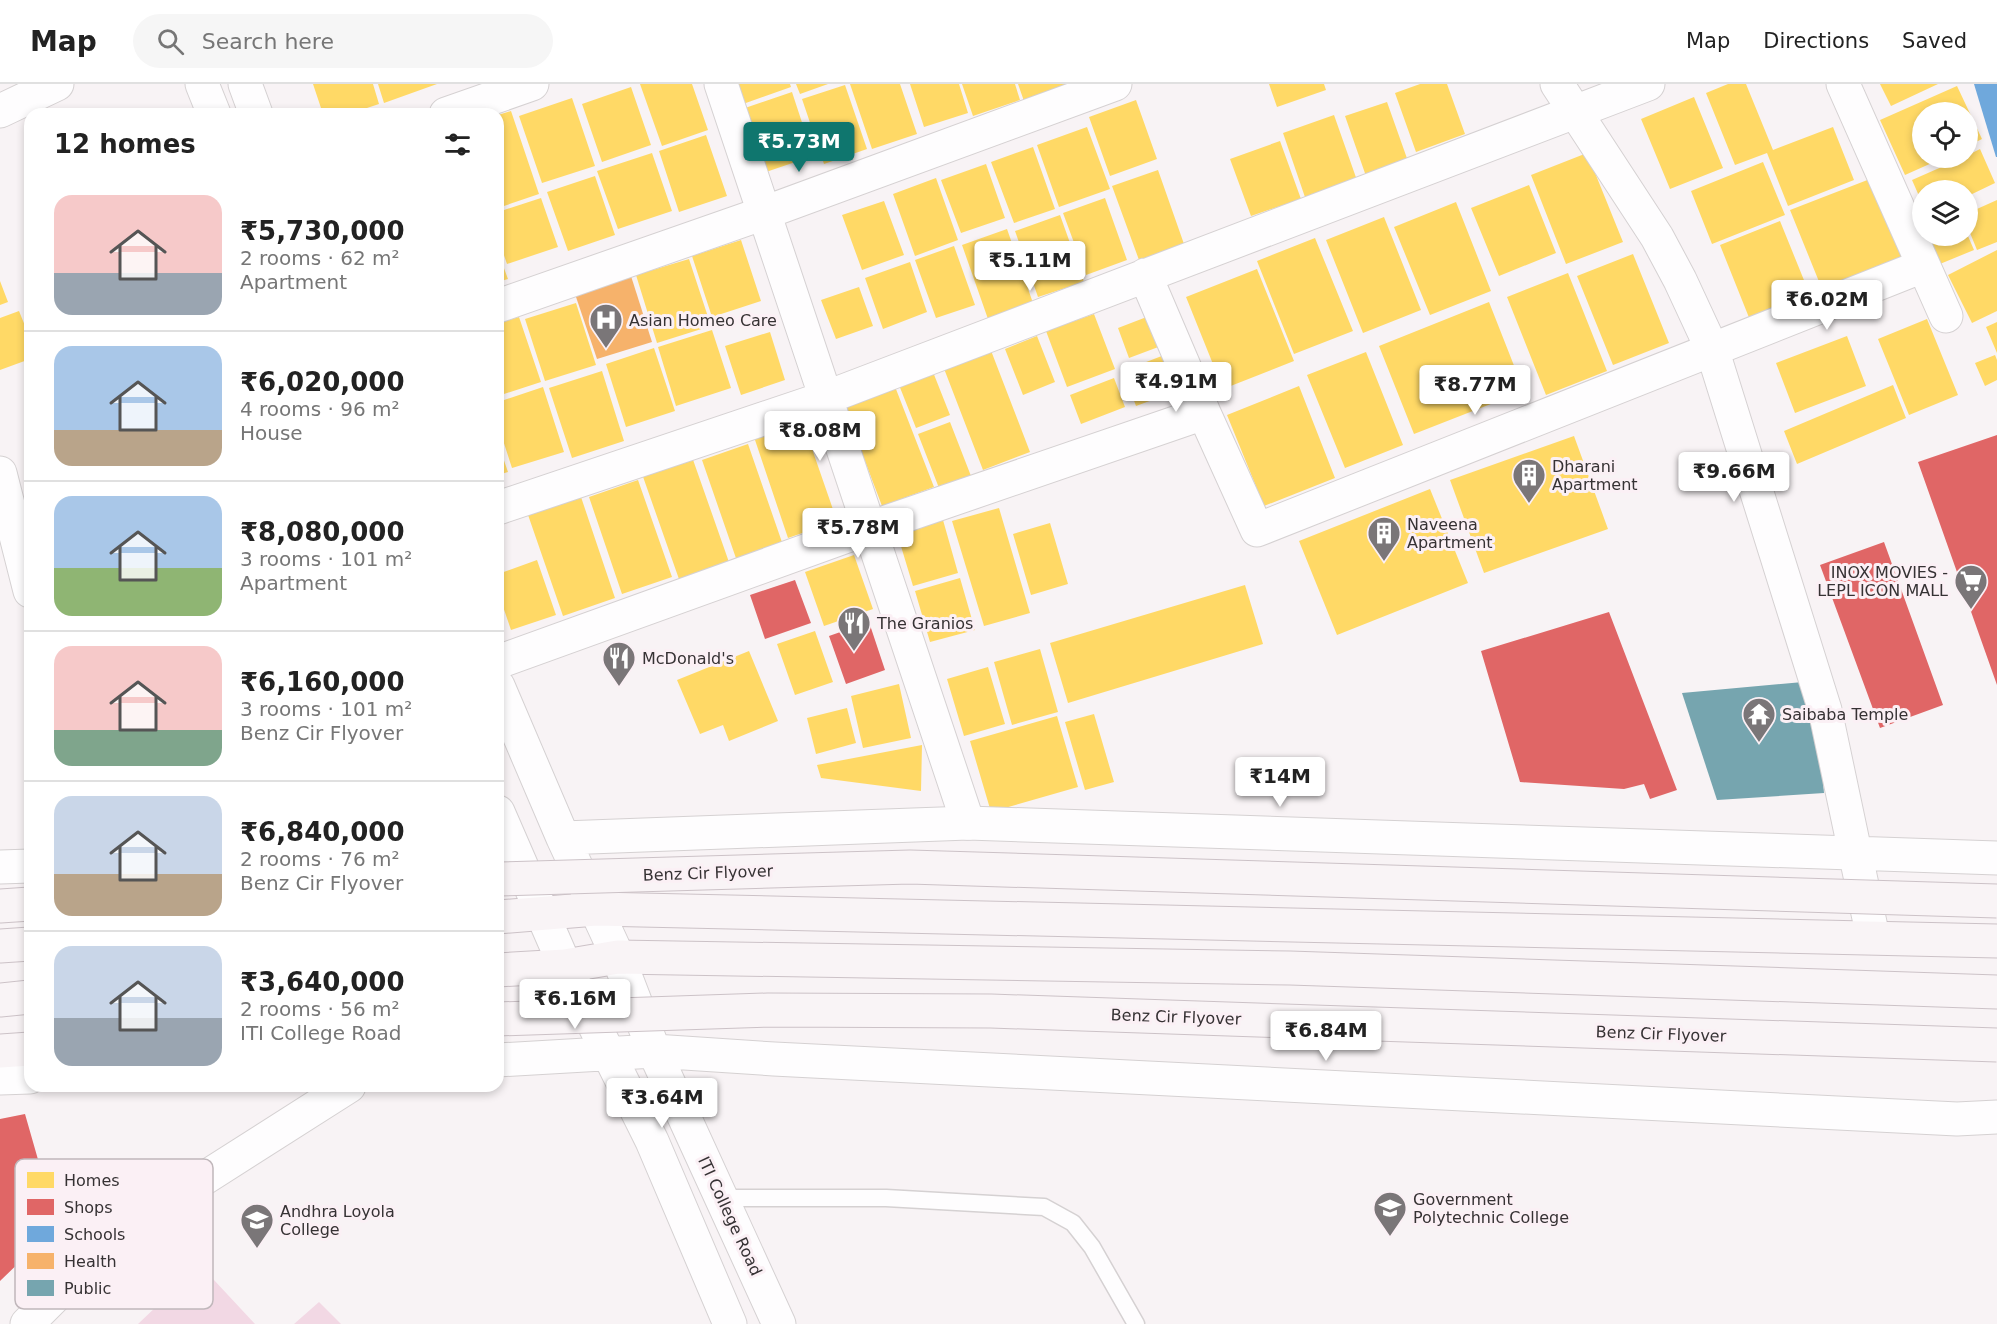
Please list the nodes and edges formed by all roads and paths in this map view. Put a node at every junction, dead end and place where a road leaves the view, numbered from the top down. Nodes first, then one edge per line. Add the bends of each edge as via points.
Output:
1 (57, 84) edge
2 (202, 84) edge
3 (245, 84) edge
4 (532, 84) edge
5 (721, 84) edge
6 (1115, 84) edge
7 (1557, 84) edge
8 (1648, 84) edge
9 (1843, 84) edge
10 (212, 108) edge
11 (254, 108) edge
12 (463, 108) edge
13 (0, 111) edge
14 (1574, 112) junction
15 (764, 213) junction
16 (1923, 266) junction
17 (1145, 275) junction
18 (504, 304) edge
19 (1946, 316) dead end
20 (1712, 349) junction
21 (825, 398) junction
22 (1204, 413) junction
23 (0, 473) edge
24 (504, 506) edge
25 (869, 528) junction
26 (24, 567) edge
27 (504, 660) edge
28 (504, 700) edge
29 (968, 823) junction
30 (504, 835) edge
31 (563, 838) junction
32 (1854, 854) junction
33 (1997, 858) edge
34 (24, 866) edge
35 (0, 867) edge
36 (504, 879) edge
37 (1997, 902) edge
38 (24, 904) edge
39 (0, 906) edge
40 (596, 909) junction
41 (543, 914) junction
42 (504, 917) edge
43 (1873, 937) junction
44 (1997, 941) edge
45 (24, 944) edge
46 (0, 946) edge
47 (618, 957) junction
48 (565, 966) junction
49 (504, 970) edge
50 (1997, 992) edge
51 (24, 998) edge
52 (0, 1000) edge
53 (504, 1019) edge
54 (1997, 1045) edge
55 (24, 1049) edge
56 (0, 1051) edge
57 (654, 1051) junction
58 (607, 1054) junction
59 (504, 1060) edge
60 (24, 1077) edge
61 (0, 1078) edge
62 (340, 1092) edge
63 (1997, 1117) edge
64 (213, 1174) edge
65 (722, 1198) junction
66 (42, 1309) edge
67 (27, 1324) edge
68 (730, 1324) edge
69 (779, 1324) edge
70 (1136, 1324) edge

1 - 13 street
2 - 10 street
3 - 11 street
4 - 12 street
5 - 15 street
6 - 15 street
7 - 14 street
8 - 14 street
9 - 16 street
14 - 17 street
14 - 20 street via 1657,237
15 - 18 street
15 - 21 street
16 - 19 street
16 - 20 street
17 - 21 street
17 - 22 street
20 - 22 street via 1257,530
20 - 32 street via 1825,710
21 - 24 street
21 - 25 street
22 - 25 street
23 - 26 street
25 - 27 street
25 - 29 street
28 - 31 street, ITI College Road
29 - 31 street
29 - 32 street
30 - 41 street
31 - 40 street, ITI College Road
32 - 33 street
32 - 43 street
34 - 35 street
36 - 37 main road, Benz Cir Flyover, bridge via 910,867
38 - 39 main road
40 - 41 main road
40 - 43 main road
40 - 47 street, ITI College Road
41 - 42 main road
41 - 48 street
43 - 44 main road
45 - 46 main road
47 - 48 main road
47 - 50 main road via 1290,968
47 - 57 street, ITI College Road
48 - 49 main road
48 - 58 street
51 - 52 main road
53 - 54 main road, Benz Cir Flyover, bridge via 768,1010 992,1011
55 - 56 main road
57 - 58 street
57 - 63 street via 1945,1118
57 - 65 street, ITI College Road
58 - 59 street
58 - 68 street via 652,1141
60 - 61 street
62 - 64 street
65 - 69 street, ITI College Road
65 - 70 lane via 886,1198 1044,1207 1073,1223 1092,1247
66 - 67 street

